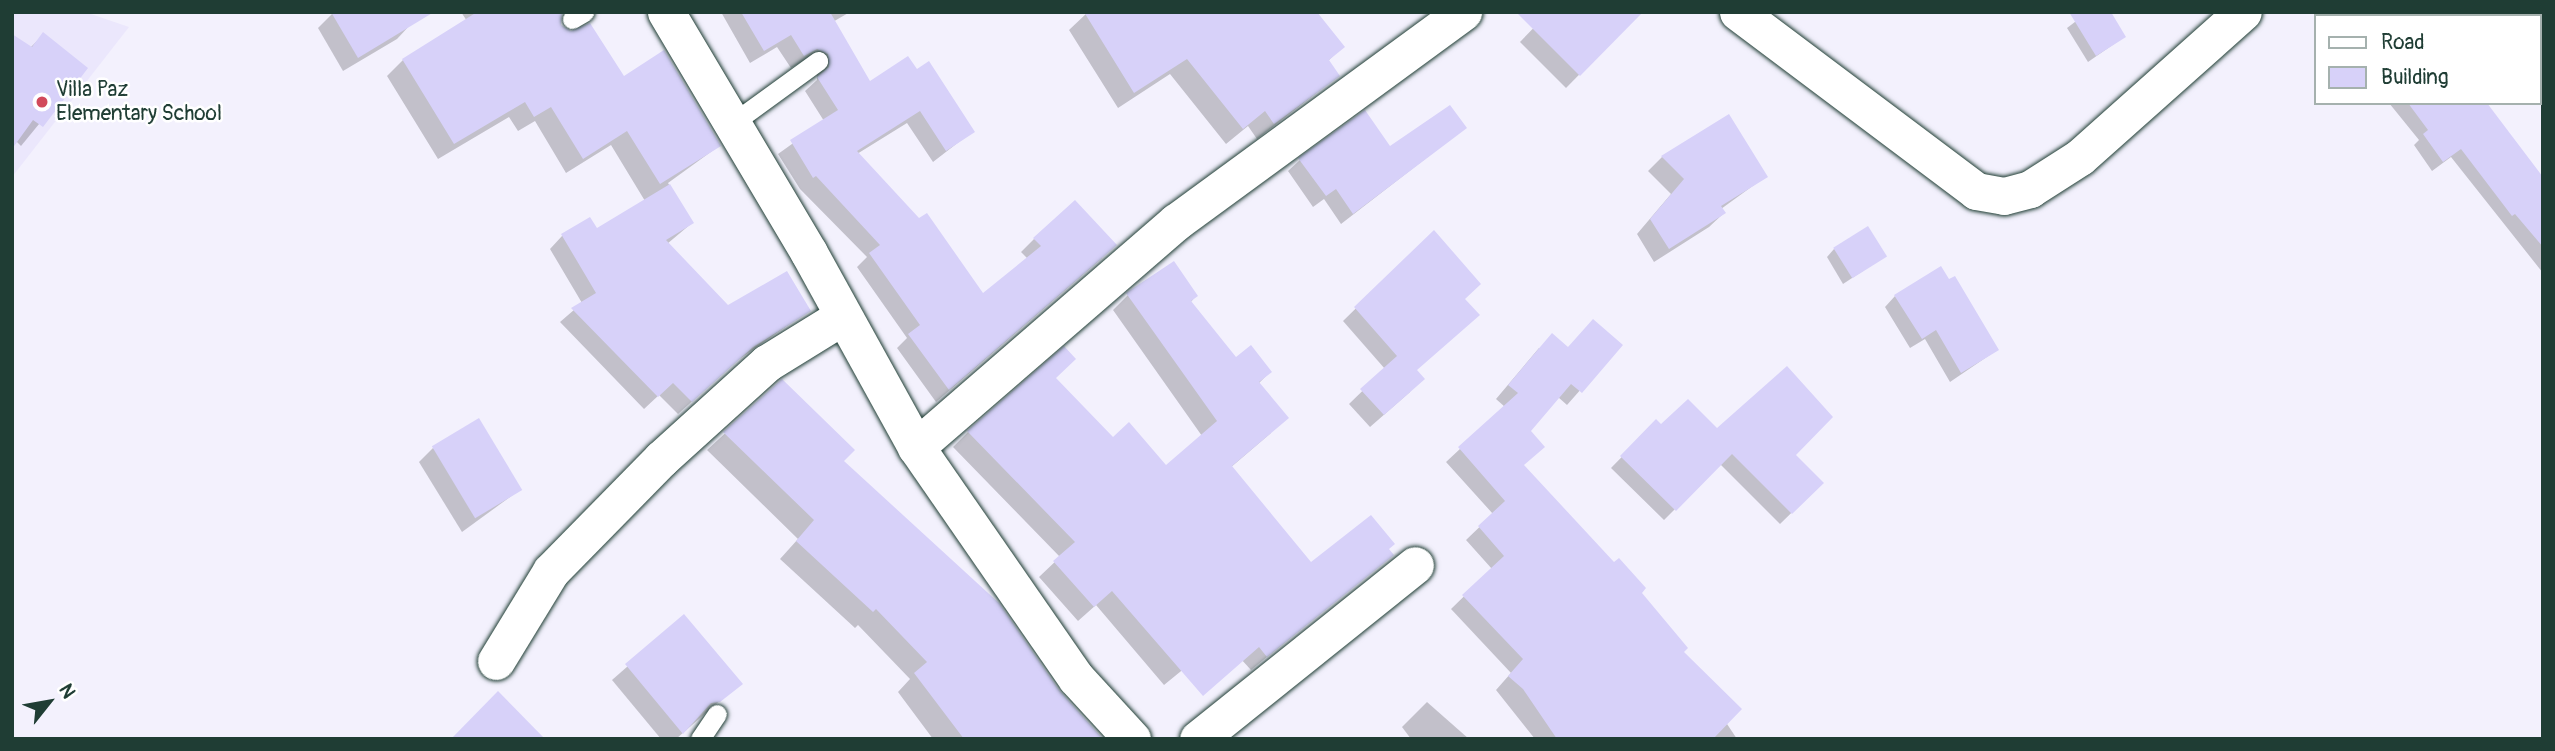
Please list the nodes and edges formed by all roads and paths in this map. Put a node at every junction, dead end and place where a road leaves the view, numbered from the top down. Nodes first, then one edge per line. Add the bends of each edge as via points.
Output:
1 (666, 12) edge
2 (1463, 12) edge
3 (1738, 12) edge
4 (2243, 12) edge
5 (818, 61) dead end
6 (730, 125) junction
7 (844, 316) junction
8 (916, 447) junction
9 (1415, 565) dead end
10 (496, 660) dead end
11 (718, 714) dead end
12 (700, 739) edge
13 (1132, 739) edge
14 (1198, 739) edge

1 - 6 street
2 - 8 street via 1176,222
3 - 4 street via 1976,191 2004,196 2030,188 2080,157
5 - 6 lane
6 - 7 street
7 - 8 street
7 - 10 street via 767,363 661,459 551,571
8 - 13 street via 1076,678
9 - 14 street
11 - 12 lane

